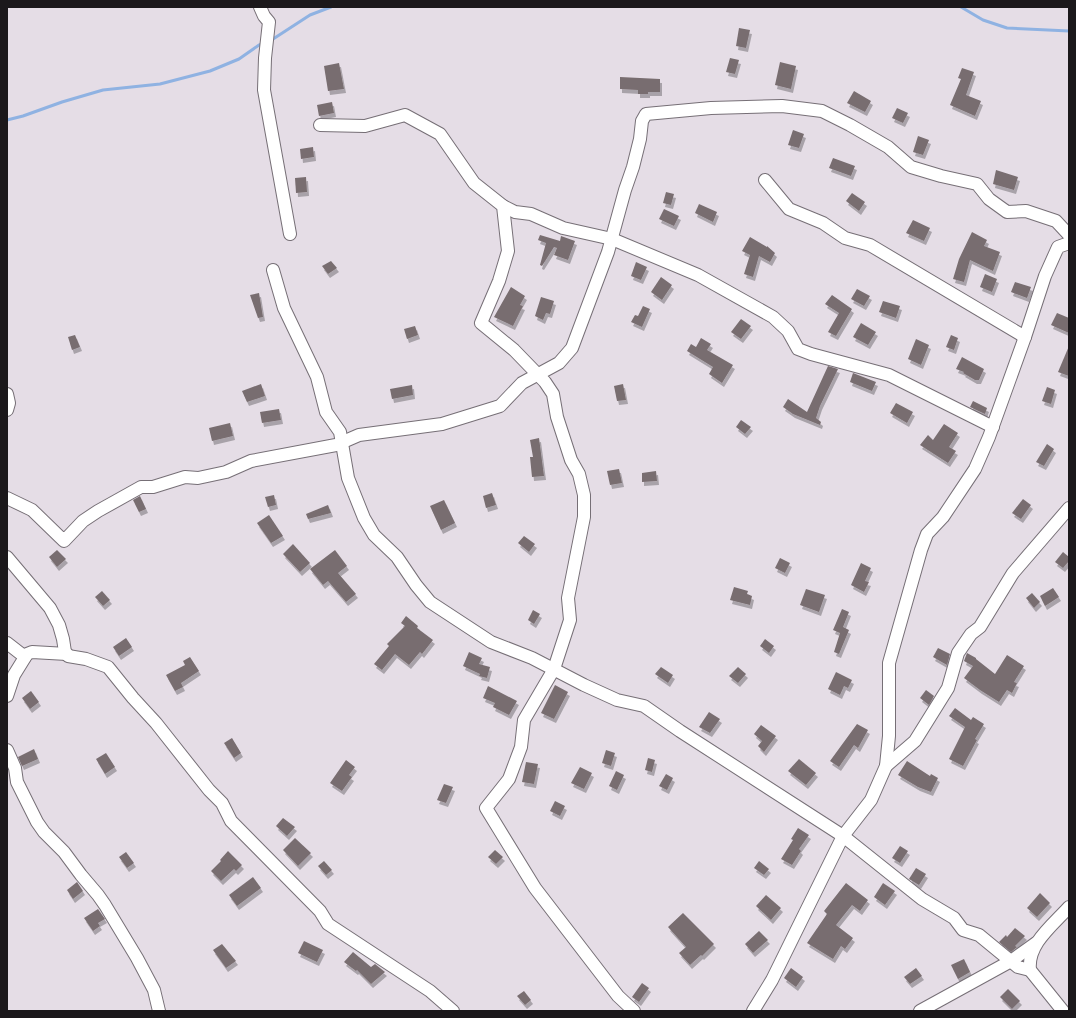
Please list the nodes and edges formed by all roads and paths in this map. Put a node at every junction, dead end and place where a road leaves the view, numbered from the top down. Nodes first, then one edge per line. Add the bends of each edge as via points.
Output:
1 (260, 7) edge
2 (320, 125) dead end
3 (765, 180) dead end
4 (503, 206) junction
5 (290, 234) dead end
6 (1069, 235) edge
7 (612, 239) junction
8 (1069, 243) edge
9 (273, 270) dead end
10 (1025, 337) junction
11 (539, 375) junction
12 (7, 394) edge
13 (7, 410) edge
14 (993, 426) junction
15 (342, 442) junction
16 (7, 498) edge
17 (1069, 508) edge
18 (7, 557) edge
19 (7, 643) edge
20 (67, 654) junction
21 (24, 657) junction
22 (554, 669) junction
23 (7, 696) edge
24 (7, 750) edge
25 (886, 766) junction
26 (843, 836) junction
27 (1069, 907) edge
28 (1036, 943) junction
29 (1011, 962) junction
30 (1030, 970) junction
31 (158, 1011) edge
32 (453, 1011) edge
33 (634, 1011) edge
34 (753, 1011) edge
35 (920, 1011) edge
36 (1063, 1011) edge

1 - 5 street via 269,22 264,90
2 - 4 street via 365,126 405,115 440,134 474,183
3 - 10 street via 789,209 823,223 845,238 870,245
4 - 7 street via 515,212 531,214 563,228
4 - 11 street via 508,250 499,281 481,323
6 - 7 street via 1056,221 1026,211 1007,212 989,200 977,184 911,167 888,147 822,111 782,106 711,108 646,114 642,121 633,167
7 - 11 street via 572,348 559,363
7 - 14 street via 698,275 773,317 788,331 798,349 889,376
8 - 10 street via 1058,246
9 - 15 street via 284,308 310,360 326,412 340,432
10 - 14 street
11 - 15 street via 522,383 500,406 442,424 359,435
11 - 22 street via 553,394 557,417 571,460 579,474 584,495 584,517 568,598 570,620
12 - 13 street
14 - 25 street via 976,469 943,517 926,534 889,663 889,736
15 - 16 street via 315,450 251,461 226,472 198,478 185,477 153,487 142,487 83,521 64,541 32,510
15 - 22 street via 348,478 364,518 374,535 397,557 430,602 491,642
17 - 25 street via 1013,573 980,627 971,634 958,653 948,688 915,741
18 - 20 street via 50,608 59,625
19 - 21 street
20 - 21 street via 32,652
20 - 32 street via 108,667 222,803 231,821 320,911 328,924 430,991
21 - 23 street
22 - 26 street via 616,700 644,706
22 - 33 street via 524,720 521,747 508,780 486,808 535,888 618,996
24 - 31 street via 15,768 17,782 37,822 105,905 154,990
25 - 26 street via 870,800
26 - 29 street via 922,899 954,918 963,930 979,935
26 - 34 street via 772,980
27 - 28 street
28 - 29 street
28 - 30 street via 1029,961
29 - 30 street
29 - 35 street
30 - 36 street

